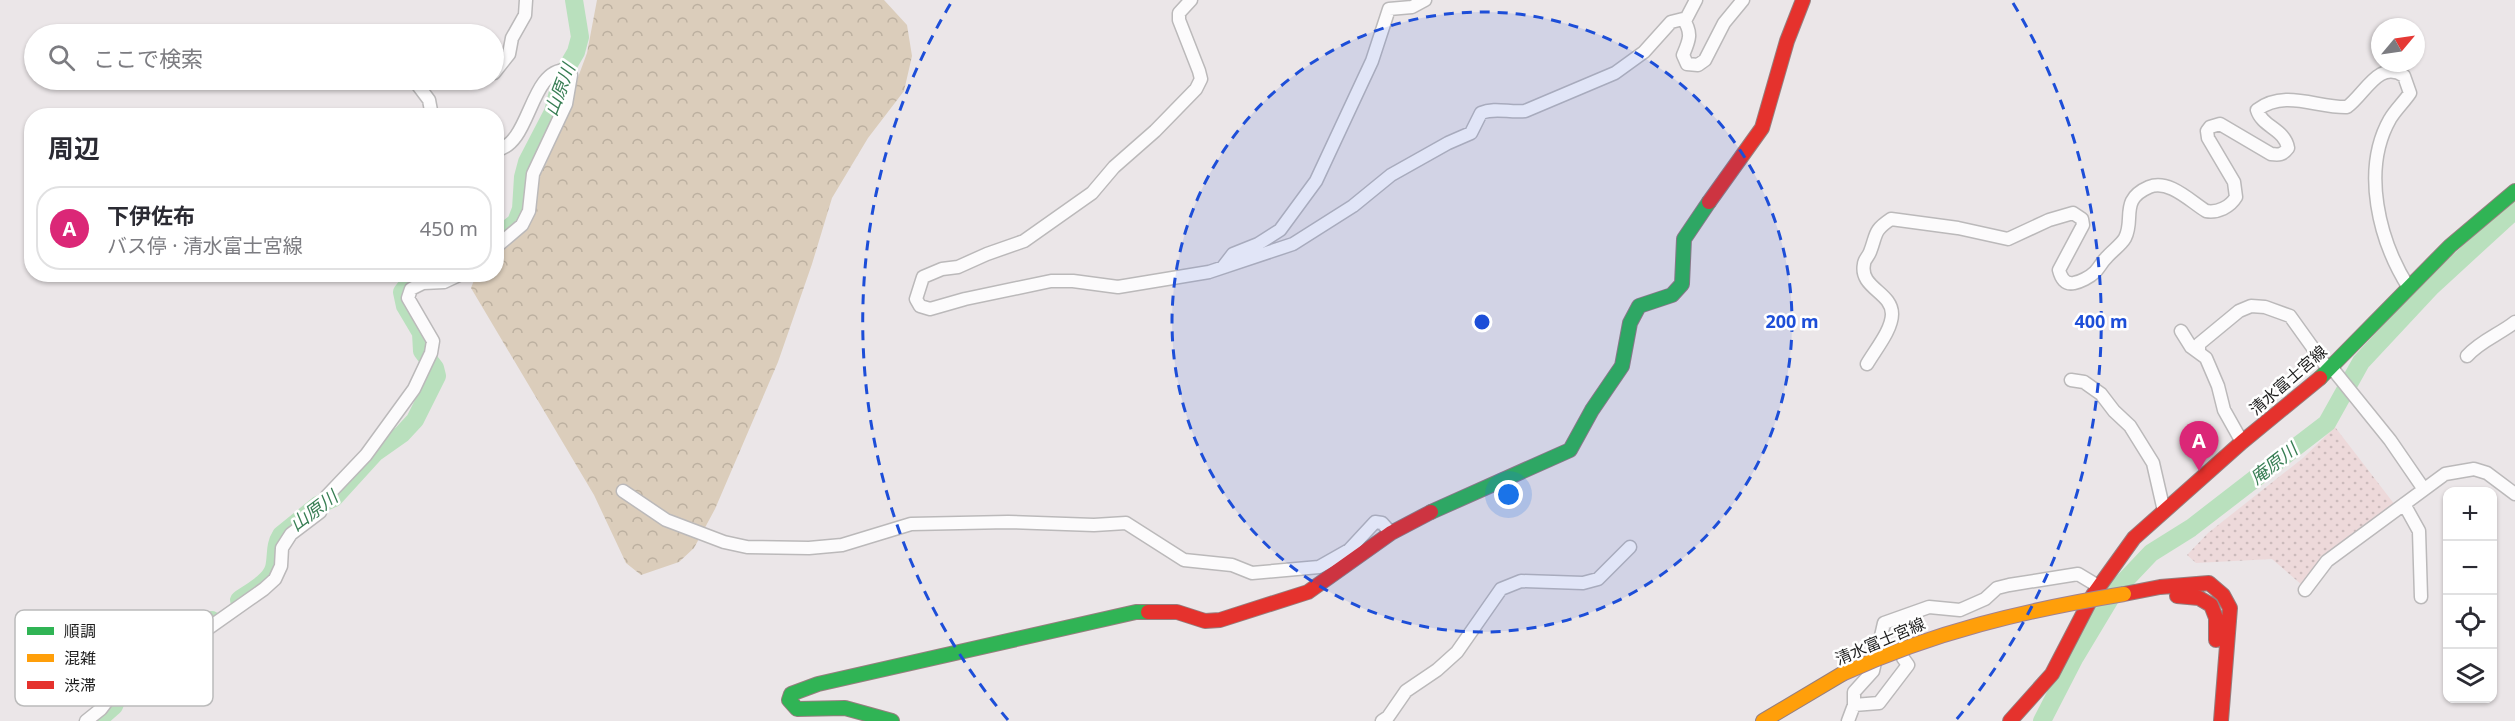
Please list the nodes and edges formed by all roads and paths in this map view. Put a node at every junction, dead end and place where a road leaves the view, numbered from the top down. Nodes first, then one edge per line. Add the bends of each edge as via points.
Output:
1 (526, 0) edge
2 (1191, 0) edge
3 (1425, 0) edge
4 (1696, 0) edge
5 (1743, 0) edge
6 (1803, 0) edge
7 (1685, 21) junction
8 (504, 60) edge
9 (422, 90) edge
10 (430, 108) edge
11 (504, 147) edge
12 (2515, 191) edge
13 (504, 240) edge
14 (1223, 267) junction
15 (444, 282) edge
16 (2409, 288) junction
17 (2515, 321) edge
18 (2181, 331) dead end
19 (2199, 352) junction
20 (2467, 356) dead end
21 (1867, 364) dead end
22 (2330, 368) junction
23 (2071, 380) dead end
24 (2242, 442) junction
25 (2423, 488) junction
26 (623, 492) dead end
27 (2515, 494) edge
28 (2404, 504) junction
29 (2164, 511) junction
30 (1391, 533) junction
31 (1630, 547) dead end
32 (2098, 586) junction
33 (2305, 590) dead end
34 (2124, 594) junction
35 (2421, 597) dead end
36 (213, 625) edge
37 (1903, 658) dead end
38 (1854, 705) junction
39 (103, 706) edge
40 (86, 721) edge
41 (892, 721) edge
42 (1382, 721) edge
43 (1763, 721) edge
44 (1848, 721) edge
45 (2010, 721) edge
46 (2209, 721) edge
47 (2221, 721) edge

1 - 8 street via 525,15
2 - 14 street via 1179,13 1179,20 1199,70 1201,79 1196,89 1092,193 1024,241 923,277 916,300 930,309 1051,281 1118,286
3 - 14 street via 1412,7 1389,9 1372,61 1316,181 1280,230 1233,254
4 - 7 street
5 - 7 street via 1698,65 1687,64 1683,56 1690,38
6 - 30 main road via 1762,128 1684,239 1682,284 1672,295 1639,306 1630,323 1622,366 1570,450
7 - 14 street via 1671,22 1644,52 1616,73 1525,111 1490,109 1481,113 1471,133 1391,175 1313,233 1293,244
9 - 10 street
11 - 13 street via 520,131 548,77 566,70 571,75 566,104 533,174 530,211 522,225
12 - 16 main road, 清水富士宮線 via 2450,246
15 - 36 street via 423,283 411,289 408,298 433,341 414,388 366,455 327,496 320,512 291,534 282,548 275,579
16 - 21 street via 2385,242 2374,188 2382,139 2409,93 2404,76 2389,70 2375,78 2347,107 2291,99 2257,110 2259,117 2287,141 2285,153 2271,154 2220,124 2210,127 2208,138 2234,182 2233,202 2206,212 2169,186 2150,187 2131,203 2126,237 2094,274 2073,284 2067,283 2059,270 2083,225 2082,219 2073,213 2008,239 1891,219 1876,230 1864,262 1869,285 1883,296 1892,311 1890,324
16 - 22 main road, 清水富士宮線
17 - 20 street
18 - 19 street
19 - 22 street via 2199,344 2209,335 2251,306 2290,316
19 - 24 street via 2210,367 2224,410
22 - 24 main road, 清水富士宮線
22 - 25 street via 2390,440
23 - 29 street via 2084,382 2101,394 2130,426 2153,463
24 - 29 main road, 清水富士宮線
25 - 27 street via 2445,474 2474,469 2487,472
25 - 28 street
26 - 30 street via 666,520 747,548 842,545 911,524 1126,523 1184,560 1232,565 1252,573 1319,567 1349,550 1375,522 1382,523
28 - 33 street via 2327,561
28 - 35 street via 2419,531
29 - 32 main road, 清水富士宮線 via 2123,550
30 - 41 main road via 1308,592 1220,620 1205,621 1177,612 1136,612 818,684 791,694 789,700 797,709 845,708
31 - 42 street via 1598,579 1582,583 1521,581 1501,589 1457,652 1406,691
32 - 38 street via 2078,573 1997,588 1985,599 1960,609 1929,607 1884,623 1873,670 1854,692
32 - 45 main road, 清水富士宮線 via 2052,674
34 - 43 main road, 清水富士宮線, bridge via 1983,620 1900,648 1842,674
34 - 46 main road, 清水富士宮線 via 2198,596 2211,604 2217,615
34 - 47 main road, 清水富士宮線 via 2209,583 2223,595 2230,608
37 - 38 street via 1908,664 1885,699 1871,705
38 - 44 street
39 - 40 street

